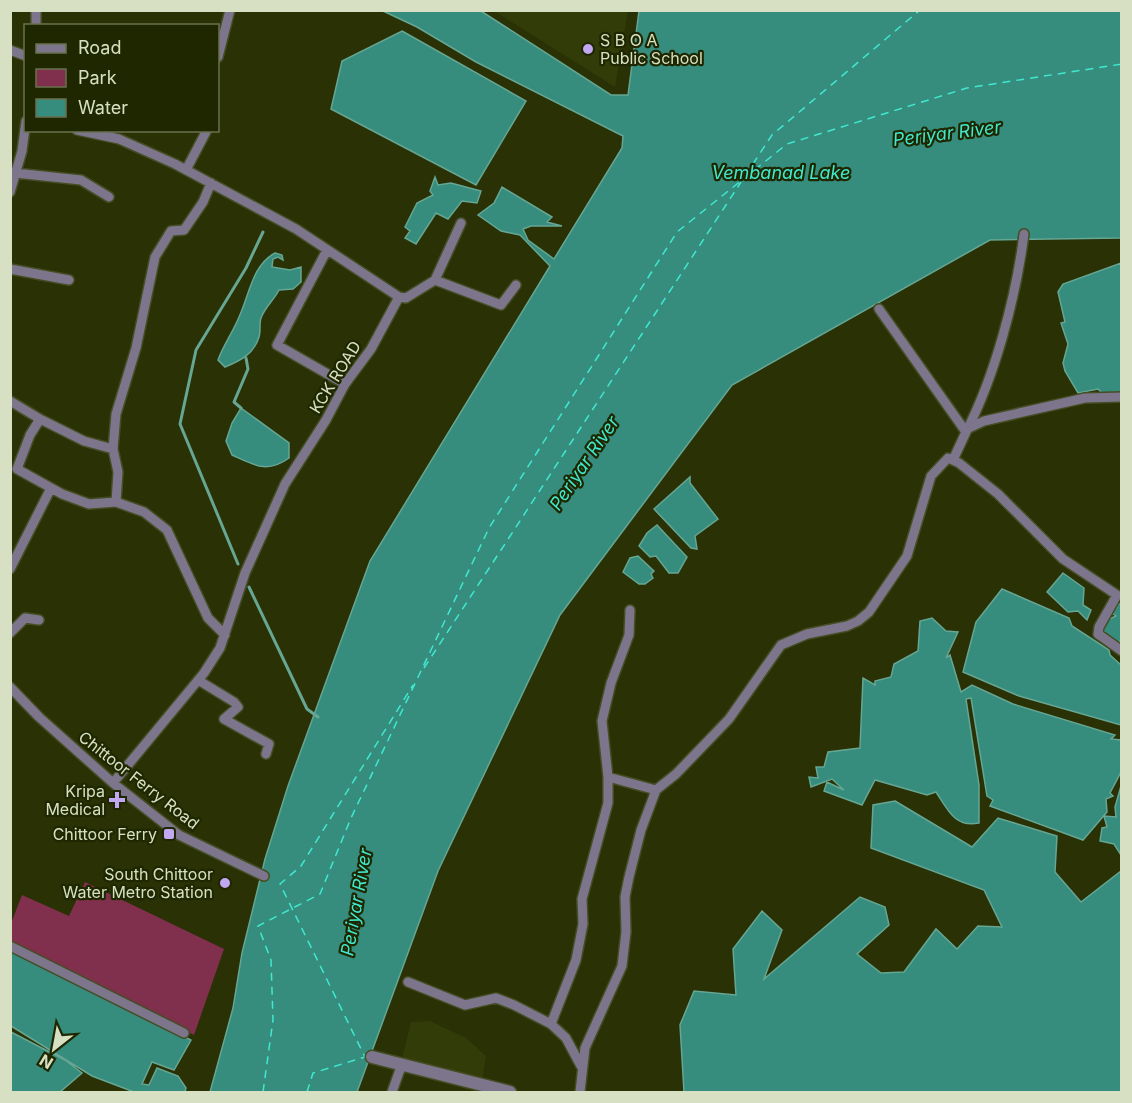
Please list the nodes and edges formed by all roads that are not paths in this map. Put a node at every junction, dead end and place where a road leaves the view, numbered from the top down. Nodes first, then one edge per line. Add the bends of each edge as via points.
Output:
1 (227, 11) edge
2 (219, 52) edge
3 (24, 132) edge
4 (86, 132) edge
5 (206, 132) edge
6 (186, 170) junction
7 (15, 173) junction
8 (211, 183) junction
9 (10, 192) edge
10 (109, 197) dead end
11 (461, 223) dead end
12 (1024, 234) dead end
13 (327, 250) junction
14 (10, 270) edge
15 (69, 280) dead end
16 (435, 280) junction
17 (516, 285) dead end
18 (399, 297) junction
19 (879, 309) dead end
20 (345, 384) junction
21 (1122, 397) edge
22 (10, 401) edge
23 (40, 418) junction
24 (968, 430) junction
25 (113, 448) junction
26 (953, 460) junction
27 (51, 488) junction
28 (116, 502) junction
29 (10, 569) edge
30 (630, 610) dead end
31 (39, 620) dead end
32 (10, 633) edge
33 (225, 635) junction
34 (1122, 651) edge
35 (198, 680) junction
36 (10, 687) edge
37 (267, 754) dead end
38 (608, 777) junction
39 (113, 783) junction
40 (656, 790) junction
41 (264, 876) dead end
42 (10, 946) edge
43 (408, 982) dead end
44 (551, 1024) junction
45 (184, 1034) dead end
46 (372, 1057) dead end
47 (402, 1064) junction
48 (582, 1068) junction
49 (486, 1089) edge
50 (392, 1092) edge
51 (510, 1092) edge
52 (580, 1092) edge

1 - 2 street
3 - 7 street
4 - 6 street via 119,139
5 - 6 street
6 - 8 street
7 - 9 street
7 - 10 street via 81,180
8 - 13 street
8 - 25 street via 184,230 171,231 155,257 143,319 116,414
11 - 16 street
12 - 24 street via 1019,274 989,376
13 - 18 street
13 - 20 street via 278,345
14 - 15 street
16 - 17 street via 501,305
16 - 18 street via 406,298
18 - 20 street, KCK ROAD via 371,348
19 - 24 street
20 - 33 street, KCK ROAD via 285,484 243,576
21 - 24 street via 1085,398 984,421
22 - 23 street
23 - 25 street via 84,441
23 - 27 street via 17,470
24 - 26 street
25 - 28 street via 118,472
26 - 34 street via 998,494 1063,559 1117,595 1098,634
26 - 40 street via 948,458 931,476 907,556 869,612 847,626 807,634 782,645 729,719
27 - 28 street via 89,504
27 - 29 street
28 - 33 street via 144,512 167,530 208,618
30 - 38 street via 629,636 602,721
31 - 32 street via 25,618
33 - 35 street, KCK ROAD
35 - 37 street via 234,702 238,707 224,719 269,744
35 - 39 street, KCK ROAD
36 - 39 street, Chittoor Ferry Road
38 - 40 street
38 - 44 street via 608,803 582,899 583,924 576,960
39 - 41 street, Chittoor Ferry Road via 179,835
40 - 48 street via 641,830 625,897 622,966 585,1048
42 - 45 street
43 - 44 street via 465,1005 496,998
44 - 48 street via 566,1038
46 - 47 street
47 - 49 street
47 - 50 street
48 - 52 street
49 - 51 street

